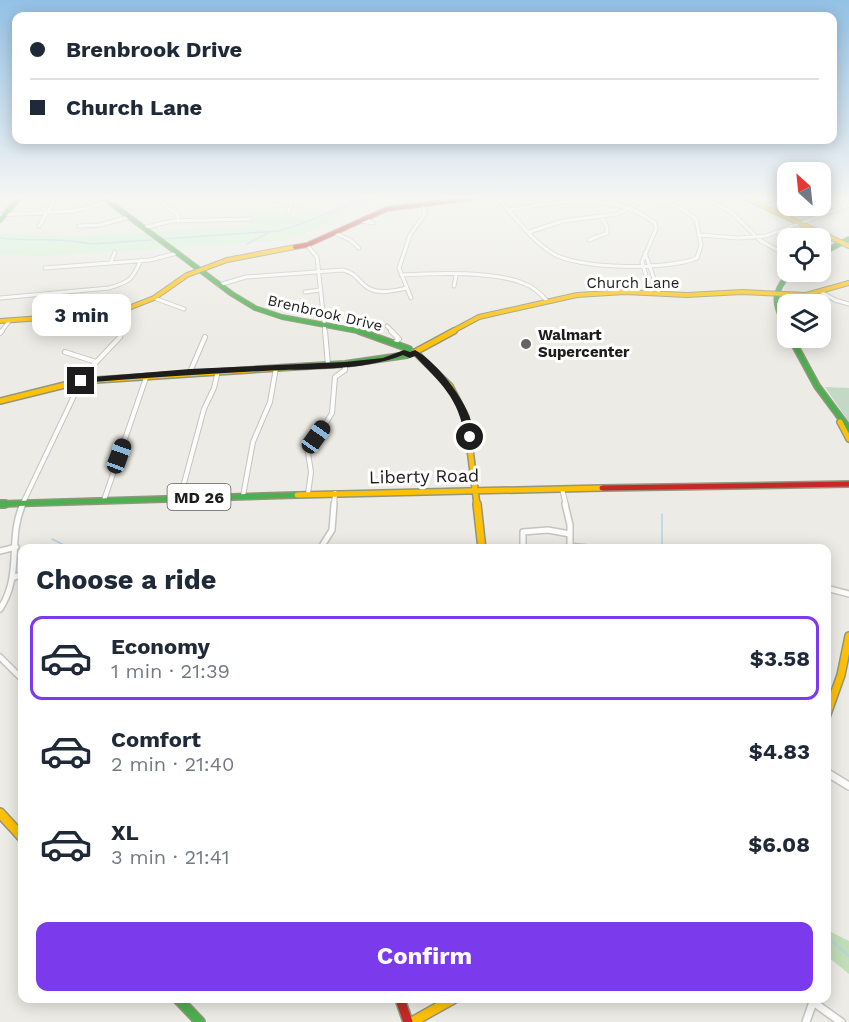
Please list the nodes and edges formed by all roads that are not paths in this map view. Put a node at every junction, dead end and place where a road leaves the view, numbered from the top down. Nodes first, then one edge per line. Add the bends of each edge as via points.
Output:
1 (306, 245) edge
2 (167, 246) edge
3 (302, 246) edge
4 (356, 246) edge
5 (406, 246) edge
6 (545, 246) edge
7 (649, 246) edge
8 (701, 246) edge
9 (359, 248) dead end
10 (115, 252) dead end
11 (177, 253) junction
12 (645, 254) junction
13 (141, 260) junction
14 (111, 262) junction
15 (642, 265) junction
16 (649, 265) junction
17 (45, 268) dead end
18 (199, 270) junction
19 (319, 272) junction
20 (401, 275) junction
21 (456, 276) junction
22 (781, 282) edge
23 (849, 283) edge
24 (219, 285) junction
25 (454, 286) dead end
26 (777, 286) junction
27 (407, 288) junction
28 (321, 290) junction
29 (305, 292) dead end
30 (754, 292) junction
31 (821, 292) junction
32 (655, 293) junction
33 (775, 293) junction
34 (0, 298) edge
35 (154, 298) junction
36 (411, 298) dead end
37 (546, 301) junction
38 (849, 304) edge
39 (777, 308) edge
40 (184, 309) dead end
41 (119, 311) junction
42 (63, 317) junction
43 (10, 320) junction
44 (0, 321) edge
45 (324, 324) junction
46 (387, 326) dead end
47 (59, 327) dead end
48 (0, 333) edge
49 (205, 337) dead end
50 (396, 344) junction
51 (796, 348) edge
52 (65, 352) dead end
53 (410, 352) junction
54 (96, 362) junction
55 (345, 364) junction
56 (328, 365) junction
57 (276, 368) junction
58 (218, 371) junction
59 (190, 372) junction
60 (147, 375) junction
61 (81, 381) junction
62 (0, 402) edge
63 (836, 413) junction
64 (849, 429) edge
65 (849, 439) edge
66 (849, 484) edge
67 (562, 489) junction
68 (475, 490) junction
69 (335, 493) junction
70 (308, 494) junction
71 (243, 496) junction
72 (180, 498) junction
73 (104, 500) junction
74 (23, 503) junction
75 (0, 504) edge
76 (570, 534) junction
77 (323, 544) edge
78 (481, 544) edge
79 (523, 544) edge
80 (569, 544) edge
81 (16, 547) junction
82 (0, 551) edge
83 (18, 576) edge
84 (14, 577) junction
85 (831, 589) edge
86 (849, 594) edge
87 (0, 609) edge
88 (849, 636) edge
89 (0, 657) edge
90 (18, 675) edge
91 (831, 703) edge
92 (831, 775) edge
93 (849, 786) edge
94 (0, 813) edge
95 (18, 833) edge
96 (182, 1003) edge
97 (402, 1003) edge
98 (446, 1003) edge
99 (810, 1003) edge
100 (815, 1003) edge
101 (200, 1022) edge
102 (410, 1022) edge
103 (806, 1022) edge
104 (841, 1022) edge

1 - 19 street via 317,257
2 - 11 main road, Brenbrook Drive
3 - 18 main road via 239,256
4 - 9 street
5 - 20 street
6 - 15 street via 568,261
7 - 12 street
8 - 16 street via 696,260
10 - 14 street
11 - 13 street
11 - 18 main road, Brenbrook Drive
12 - 15 street
12 - 16 street
13 - 14 street
13 - 34 street via 133,278 115,287
14 - 17 street
15 - 16 street
15 - 32 street
16 - 32 street
18 - 24 main road, Brenbrook Drive
18 - 35 main road
19 - 24 street via 246,278
19 - 27 street via 351,272 374,290
19 - 28 street
20 - 21 street
20 - 27 street
21 - 25 street
21 - 37 street via 521,282
22 - 26 main road
23 - 31 main road, Church Lane
24 - 45 main road, Brenbrook Drive via 265,312
26 - 30 main road
26 - 33 main road
27 - 36 street
28 - 29 street
28 - 45 street
30 - 32 main road, Church Lane
30 - 33 main road, Church Lane
31 - 33 main road, Church Lane
31 - 38 street
32 - 37 main road, Church Lane via 594,293
33 - 39 main road
35 - 40 street
35 - 41 main road
37 - 53 main road, Church Lane via 479,317
41 - 42 main road
41 - 54 street via 123,328 120,337
42 - 43 main road
42 - 47 street
43 - 44 main road
43 - 48 street
45 - 50 main road, Brenbrook Drive via 357,330
45 - 56 street
46 - 50 street via 399,339
49 - 59 street
50 - 53 main road, Brenbrook Drive
51 - 63 main road
52 - 54 street
53 - 55 main road, Church Lane
53 - 68 main road, Brenbrook Drive via 450,386 462,406
54 - 61 street
55 - 56 main road, Church Lane
55 - 70 street via 345,370 335,377 332,413 309,448
56 - 57 main road, Church Lane
57 - 58 main road, Church Lane
57 - 71 street via 270,402 253,442
58 - 59 main road, Church Lane
58 - 72 street
59 - 60 main road, Church Lane
60 - 61 main road, Church Lane
60 - 73 street
61 - 62 main road, Church Lane
61 - 74 street
63 - 64 main road
63 - 65 main road
66 - 67 main road, Liberty Road / MD 26
67 - 68 main road, Liberty Road / MD 26
67 - 76 street
68 - 69 main road, Liberty Road / MD 26
68 - 78 main road, Brenbrook Drive
69 - 70 main road, Liberty Road / MD 26
69 - 77 street via 332,530
70 - 71 main road, Liberty Road / MD 26
71 - 72 main road, Liberty Road / MD 26
72 - 73 main road, Liberty Road / MD 26
73 - 74 main road, Liberty Road / MD 26
74 - 75 main road, Liberty Road / MD 26
74 - 81 street via 17,521
76 - 79 street via 548,530 523,532
76 - 80 street
81 - 82 street
81 - 84 street
83 - 84 street
84 - 87 street
85 - 86 street
88 - 91 main road
89 - 90 street
92 - 93 street
94 - 95 main road
96 - 101 main road
97 - 102 main road
98 - 102 main road
99 - 103 street
100 - 104 street

